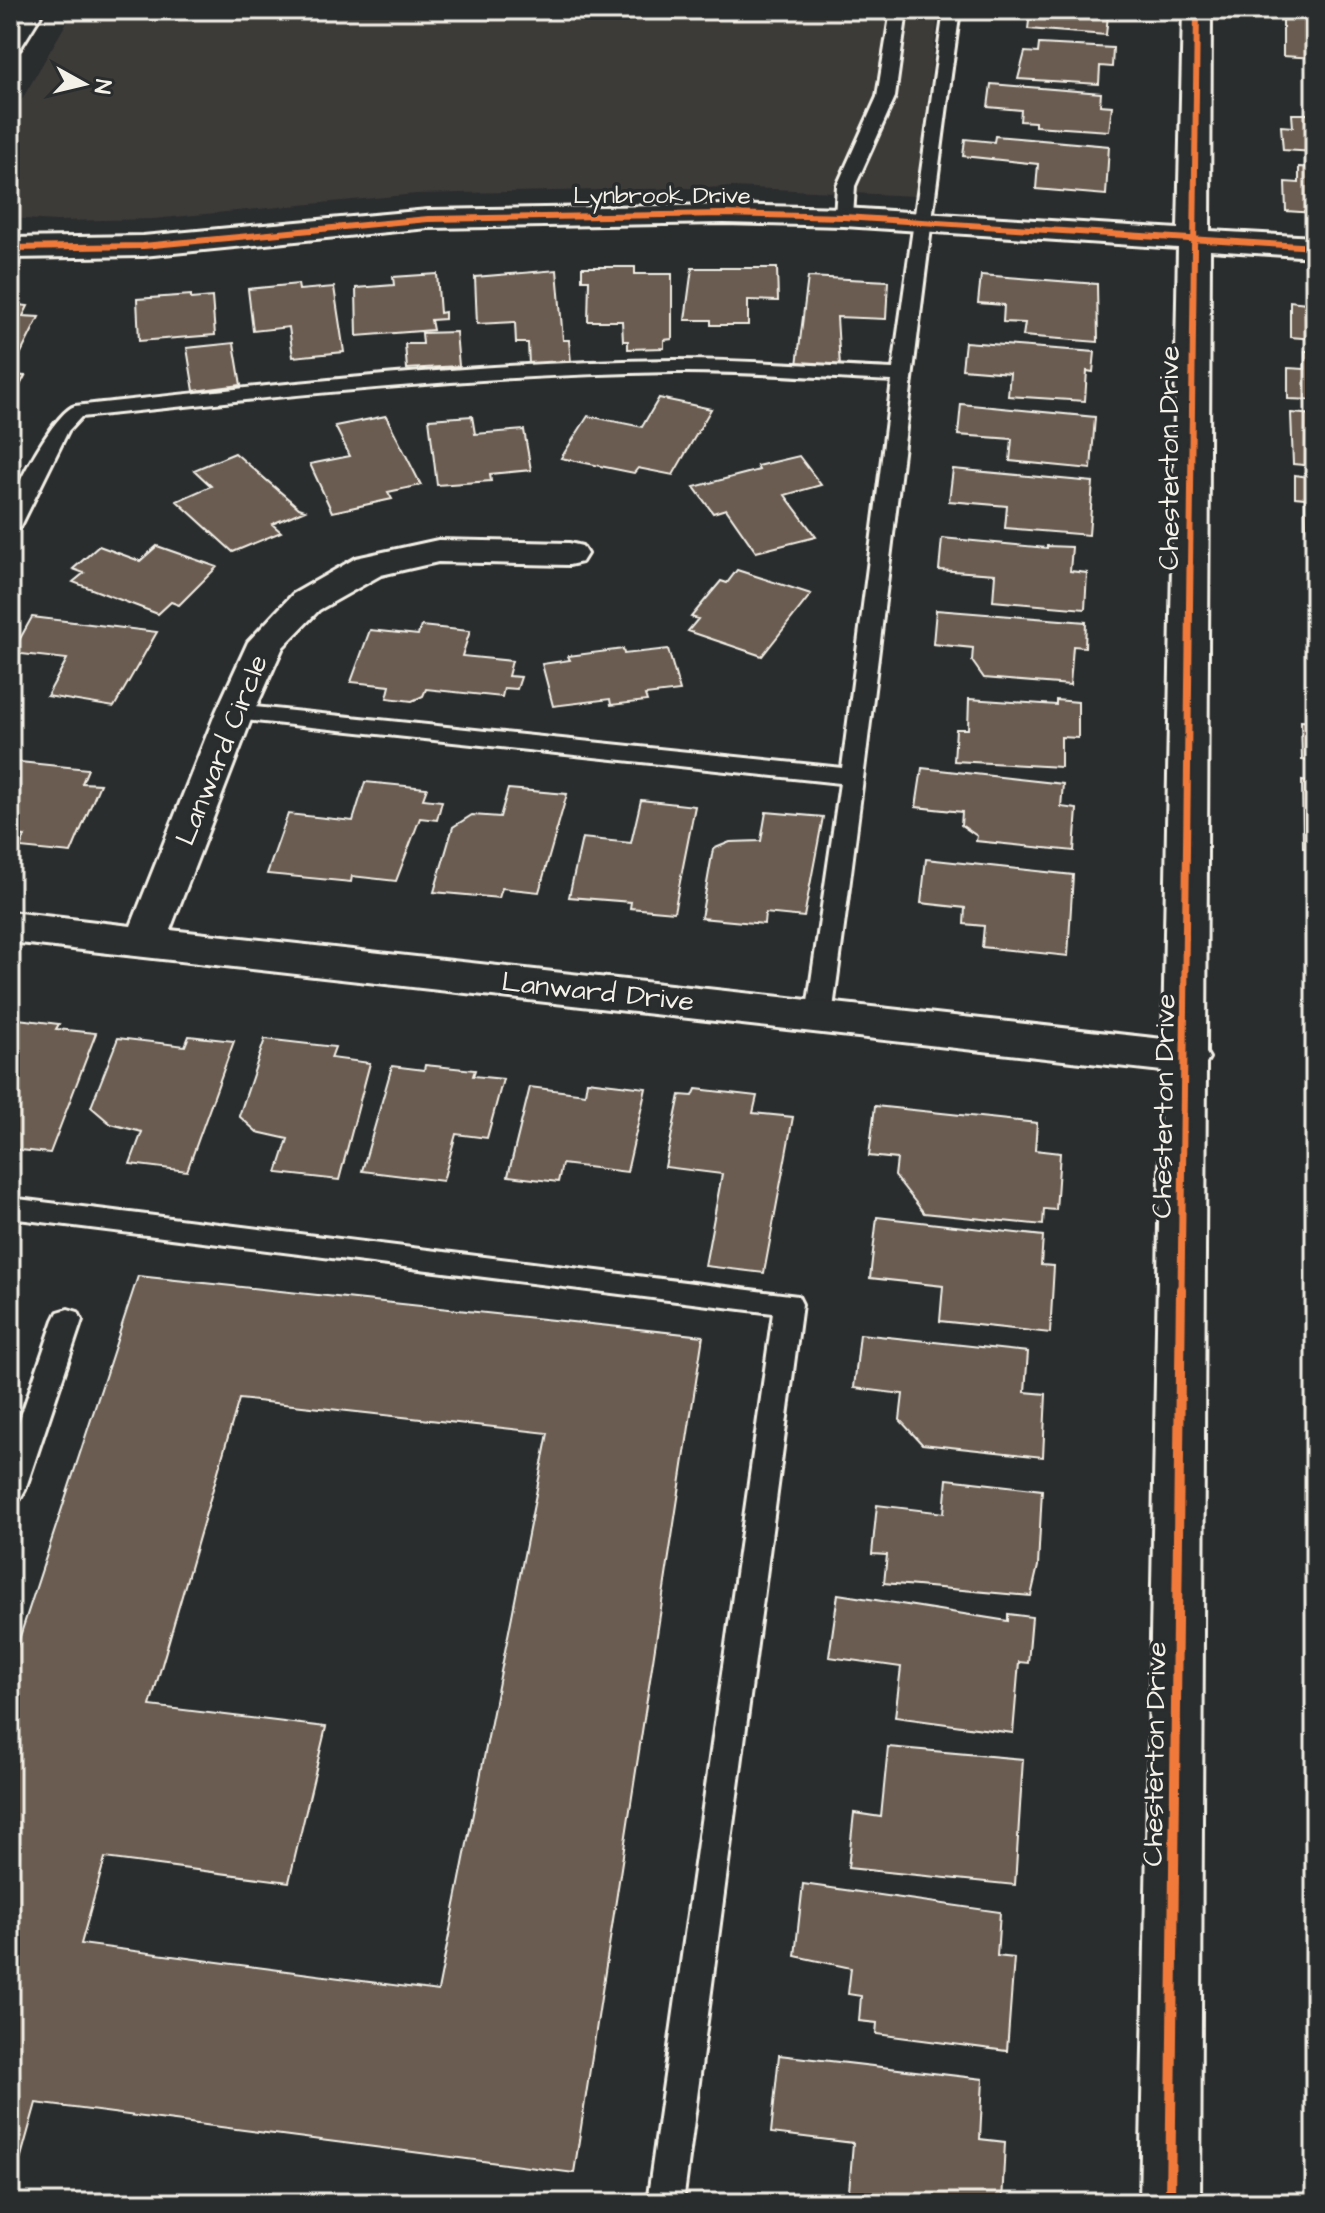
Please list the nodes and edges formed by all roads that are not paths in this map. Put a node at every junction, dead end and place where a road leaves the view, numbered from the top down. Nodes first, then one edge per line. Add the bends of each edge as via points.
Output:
1 (30, 10) edge
2 (899, 10) edge
3 (952, 10) edge
4 (1197, 10) edge
5 (10, 43) edge
6 (844, 217) junction
7 (921, 222) junction
8 (1193, 239) junction
9 (1315, 247) edge
10 (10, 248) edge
11 (903, 375) junction
12 (10, 526) edge
13 (569, 554) dead end
14 (235, 712) junction
15 (853, 777) junction
16 (10, 927) edge
17 (145, 942) junction
18 (819, 1016) junction
19 (1187, 1058) junction
20 (10, 1208) edge
21 (68, 1320) dead end
22 (10, 1490) edge
23 (665, 2203) edge
24 (1170, 2203) edge

1 - 5 street
2 - 6 lane via 886,97 846,186
3 - 7 lane
4 - 8 street, Chesterton Drive
6 - 7 street, Lynbrook Drive
6 - 10 street, Lynbrook Drive via 428,219 143,246
7 - 8 street, Lynbrook Drive
7 - 11 lane
8 - 9 street, Lynbrook Drive
8 - 19 street, Chesterton Drive
11 - 12 lane via 676,366 538,371 363,381 75,412 59,429
11 - 15 lane
13 - 14 street, Lanward Circle via 438,551 369,566 306,602 267,642
14 - 15 lane
14 - 17 street, Lanward Circle
15 - 18 lane
16 - 17 street, Lanward Drive
17 - 18 street, Lanward Drive
18 - 19 street, Lanward Drive
19 - 24 street, Chesterton Drive
20 - 23 lane via 788,1304
21 - 22 lane

